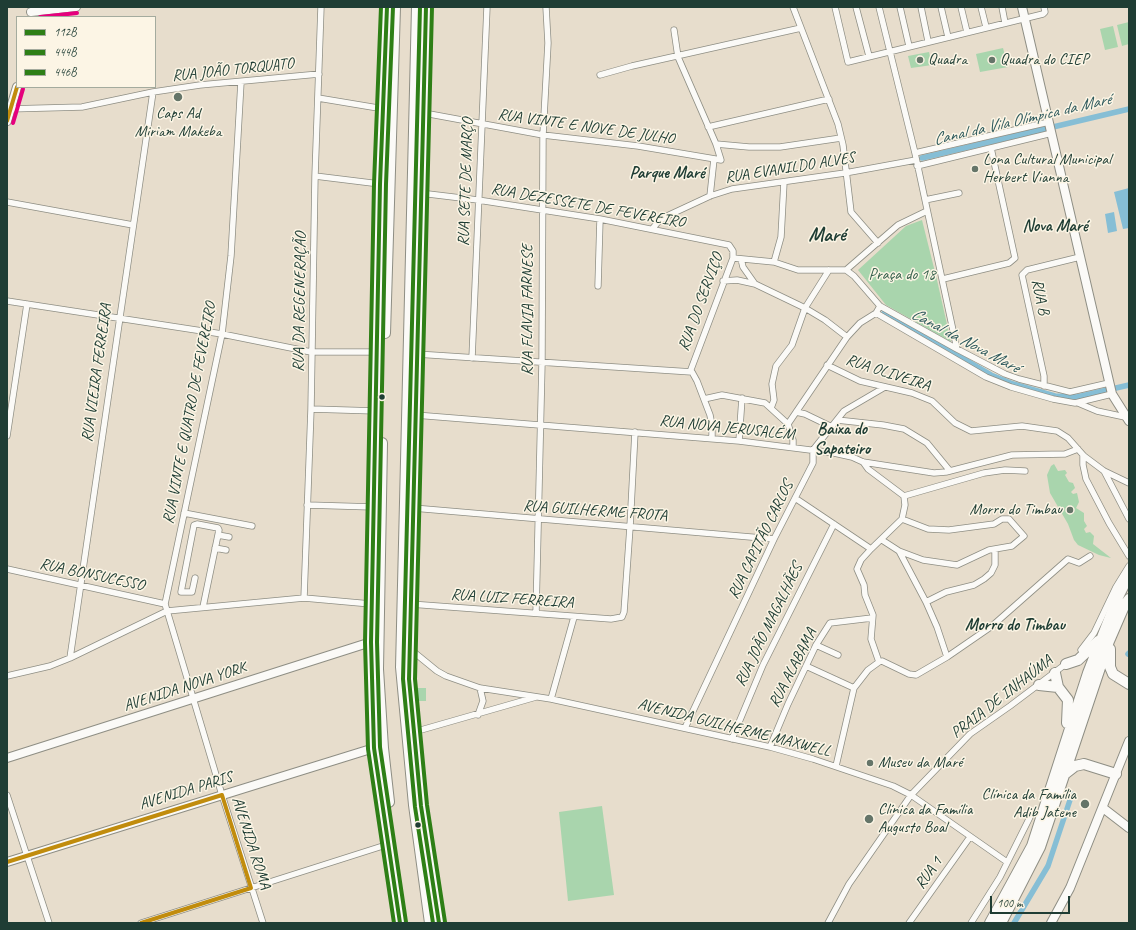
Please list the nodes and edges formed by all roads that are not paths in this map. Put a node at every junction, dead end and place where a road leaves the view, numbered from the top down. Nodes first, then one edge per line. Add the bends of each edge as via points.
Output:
1 (76, 7) edge
2 (321, 7) edge
3 (387, 7) edge
4 (395, 7) edge
5 (417, 7) edge
6 (426, 7) edge
7 (487, 7) edge
8 (546, 7) edge
9 (793, 7) edge
10 (835, 7) edge
11 (856, 7) edge
12 (878, 7) edge
13 (900, 7) edge
14 (921, 7) edge
15 (941, 7) edge
16 (961, 7) edge
17 (981, 7) edge
18 (1002, 7) edge
19 (1022, 7) edge
20 (1044, 7) edge
21 (30, 12) edge
22 (1024, 18) junction
23 (1005, 23) junction
24 (986, 27) junction
25 (800, 28) junction
26 (674, 30) dead end
27 (967, 32) junction
28 (948, 36) junction
29 (928, 41) junction
30 (909, 46) junction
31 (890, 51) junction
32 (869, 56) junction
33 (678, 57) junction
34 (386, 70) junction
35 (425, 72) junction
36 (319, 74) junction
37 (600, 75) dead end
38 (241, 82) junction
39 (17, 88) edge
40 (153, 92) junction
41 (318, 98) junction
42 (829, 98) junction
43 (384, 108) junction
44 (10, 109) edge
45 (424, 113) junction
46 (414, 118) junction
47 (7, 121) edge
48 (482, 125) junction
49 (708, 127) junction
50 (1050, 127) junction
51 (543, 135) junction
52 (841, 138) junction
53 (716, 144) junction
54 (990, 148) junction
55 (914, 153) junction
56 (714, 159) junction
57 (916, 163) junction
58 (845, 173) junction
59 (315, 176) junction
60 (784, 182) junction
61 (380, 184) junction
62 (420, 192) junction
63 (959, 193) dead end
64 (710, 196) junction
65 (478, 200) junction
66 (925, 200) junction
67 (7, 202) edge
68 (542, 210) junction
69 (927, 211) junction
70 (600, 219) junction
71 (132, 225) junction
72 (653, 228) junction
73 (878, 243) junction
74 (727, 244) joint
75 (1080, 257) junction
76 (734, 258) junction
77 (741, 259) junction
78 (774, 262) junction
79 (387, 264) junction
80 (829, 270) junction
81 (846, 270) junction
82 (943, 279) junction
83 (723, 281) junction
84 (756, 284) junction
85 (598, 286) dead end
86 (7, 301) edge
87 (27, 304) junction
88 (880, 306) junction
89 (805, 308) junction
90 (876, 313) junction
91 (118, 317) junction
92 (222, 334) junction
93 (847, 337) junction
94 (958, 349) junction
95 (311, 352) junction
96 (377, 352) junction
97 (416, 354) junction
98 (472, 358) junction
99 (542, 363) junction
100 (827, 365) junction
101 (691, 372) junction
102 (1044, 386) junction
103 (885, 387) junction
104 (1110, 388) junction
105 (742, 398) junction
106 (704, 399) junction
107 (1078, 403) junction
108 (771, 408) junction
109 (311, 409) junction
110 (376, 411) junction
111 (796, 412) junction
112 (415, 415) junction
113 (1127, 419) edge
114 (837, 420) junction
115 (788, 424) junction
116 (540, 425) junction
117 (832, 427) junction
118 (635, 432) junction
119 (7, 436) edge
120 (712, 438) junction
121 (739, 441) junction
122 (793, 447) junction
123 (1078, 449) junction
124 (813, 450) junction
125 (1083, 455) junction
126 (863, 462) junction
127 (950, 471) junction
128 (1025, 471) dead end
129 (1104, 471) junction
130 (1129, 483) edge
131 (904, 496) junction
132 (795, 498) junction
133 (307, 505) junction
134 (373, 507) junction
135 (413, 508) junction
136 (184, 513) junction
137 (902, 519) junction
138 (1129, 519) edge
139 (539, 520) junction
140 (834, 524) junction
141 (252, 526) dead end
142 (380, 527) junction
143 (630, 527) junction
144 (218, 535) junction
145 (229, 537) dead end
146 (774, 539) junction
147 (882, 540) junction
148 (215, 548) junction
149 (871, 549) junction
150 (226, 550) dead end
151 (995, 550) junction
152 (899, 551) junction
153 (1090, 556) dead end
154 (1129, 556) edge
155 (1129, 566) edge
156 (402, 567) junction
157 (7, 569) edge
158 (1129, 575) edge
159 (195, 578) dead end
160 (80, 585) junction
161 (304, 598) junction
162 (1124, 601) edge
163 (926, 602) junction
164 (165, 604) junction
165 (371, 604) junction
166 (410, 604) junction
167 (203, 607) junction
168 (167, 611) junction
169 (536, 613) junction
170 (574, 616) junction
171 (872, 618) junction
172 (1112, 633) junction
173 (1100, 640) junction
174 (371, 642) junction
175 (816, 645) junction
176 (409, 648) junction
177 (838, 655) dead end
178 (947, 657) junction
179 (70, 658) junction
180 (879, 662) junction
181 (1066, 664) junction
182 (806, 666) junction
183 (1054, 672) junction
184 (7, 676) edge
185 (1129, 684) edge
186 (1039, 685) junction
187 (1058, 687) junction
188 (480, 688) junction
189 (854, 688) junction
190 (538, 697) junction
191 (193, 699) junction
192 (551, 699) junction
193 (478, 715) junction
194 (685, 728) junction
195 (414, 732) junction
196 (1066, 736) junction
197 (732, 739) junction
198 (1129, 743) edge
199 (770, 747) junction
200 (374, 748) junction
201 (7, 758) edge
202 (836, 766) junction
203 (1066, 772) junction
204 (1116, 774) junction
205 (7, 795) edge
206 (222, 795) junction
207 (911, 795) junction
208 (1103, 808) junction
209 (1030, 817) dead end
210 (1129, 828) edge
211 (970, 837) junction
212 (388, 844) junction
213 (27, 855) junction
214 (7, 862) edge
215 (1007, 862) junction
216 (251, 888) junction
217 (49, 923) edge
218 (141, 923) edge
219 (263, 923) edge
220 (400, 923) edge
221 (406, 923) edge
222 (430, 923) edge
223 (439, 923) edge
224 (828, 923) edge
225 (909, 923) edge
226 (972, 923) edge
227 (990, 923) edge
228 (1001, 923) edge
229 (1051, 923) edge

1 - 21 main road
2 - 36 street, RUA DA REGENERAÇÃO
3 - 34 highway
4 - 79 highway
5 - 46 highway
6 - 35 highway
7 - 48 street, RUA SETE DE MARÇO
8 - 51 street, RUA FLAVIA FARNESE via 548,43
9 - 25 street
10 - 32 street via 848,62
11 - 32 street
12 - 31 street
13 - 30 street
14 - 29 street
15 - 28 street
16 - 27 street
17 - 24 street
18 - 23 street
19 - 22 main road
20 - 22 street via 1043,14
22 - 23 street
22 - 50 main road
23 - 24 street
24 - 27 street
25 - 33 street
25 - 42 street
26 - 33 street
27 - 28 street
28 - 29 street
29 - 30 street
30 - 31 street
31 - 32 street
31 - 55 street
33 - 37 street
33 - 49 street
34 - 43 highway
34 - 79 highway via 388,89 384,249
35 - 45 highway
35 - 46 highway
36 - 38 street, RUA JOÃO TORQUATO
36 - 41 street, RUA DA REGENERAÇÃO
38 - 40 street, RUA JOÃO TORQUATO
38 - 92 street, RUA VINTE E QUATRO DE FEVEREIRO via 231,256
39 - 44 main road
40 - 44 street, RUA JOÃO TORQUATO via 82,107
40 - 71 street, RUA VIEIRA FERREIRA
41 - 43 street
41 - 59 street, RUA DA REGENERAÇÃO
42 - 49 street
42 - 52 street
43 - 61 highway
44 - 47 main road
45 - 48 street, RUA VINTE E NOVE DE JULHO
45 - 62 highway
46 - 156 highway
48 - 51 street, RUA VINTE E NOVE DE JULHO
48 - 65 street, RUA SETE DE MARÇO
49 - 53 street
50 - 54 street, RUA EVANILDO ALVES
50 - 55 street
50 - 75 main road
51 - 56 street, RUA VINTE E NOVE DE JULHO via 638,146
51 - 68 street, RUA FLAVIA FARNESE
52 - 53 street via 780,147
52 - 58 street
53 - 56 street, RUA VINTE E NOVE DE JULHO via 720,160
54 - 57 street, RUA EVANILDO ALVES
54 - 82 street via 1015,253 1013,261
55 - 57 street
56 - 64 street
57 - 58 street, RUA EVANILDO ALVES
57 - 66 street
58 - 60 street, RUA EVANILDO ALVES
58 - 73 street via 851,212
59 - 61 street
59 - 95 street, RUA DA REGENERAÇÃO
60 - 64 street, RUA EVANILDO ALVES via 732,189
60 - 78 street via 781,237
61 - 96 highway
62 - 65 street, RUA DEZESSETE DE FEVEREIRO
62 - 97 highway
63 - 66 street
64 - 72 street, RUA EVANILDO ALVES via 660,220
65 - 68 street, RUA DEZESSETE DE FEVEREIRO
65 - 98 street, RUA SETE DE MARÇO
66 - 69 street
67 - 71 street
68 - 70 street, RUA DEZESSETE DE FEVEREIRO
68 - 99 street, RUA FLAVIA FARNESE
69 - 73 street via 903,222
69 - 82 street
70 - 72 street, RUA DEZESSETE DE FEVEREIRO
70 - 85 street
71 - 91 street, RUA VIEIRA FERREIRA
72 - 74 street, RUA DEZESSETE DE FEVEREIRO
73 - 81 street
74 - 76 street, RUA DO SERVIÇO via 733,251
75 - 102 street, RUA B via 1027,270 1022,275
75 - 104 main road
76 - 77 street
76 - 83 street, RUA DO SERVIÇO
77 - 78 street
77 - 84 street via 743,267
78 - 80 street via 798,270
79 - 142 highway
80 - 81 street
80 - 89 street
81 - 88 street
82 - 94 street
83 - 84 street via 737,280
83 - 101 street, RUA DO SERVIÇO
84 - 89 street
86 - 87 street
87 - 91 street
87 - 119 street
88 - 90 street
88 - 94 street
89 - 93 street
89 - 108 street via 792,346 776,366 772,384 774,400
90 - 93 street via 860,323
90 - 107 street via 986,377 1053,399
91 - 92 street
91 - 160 street, RUA VIEIRA FERREIRA
92 - 95 street
92 - 136 street, RUA VINTE E QUATRO DE FEVEREIRO
93 - 100 street
94 - 102 street via 1005,374
95 - 96 street
95 - 109 street, RUA DA REGENERAÇÃO
96 - 110 highway
97 - 98 street
97 - 112 highway
98 - 99 street
99 - 101 street
99 - 116 street, RUA FLAVIA FARNESE
100 - 103 street, RUA OLIVEIRA via 860,381
100 - 111 street
101 - 106 street, RUA DO SERVIÇO
102 - 104 street via 1070,392
103 - 114 street via 844,411
103 - 123 street, RUA OLIVEIRA via 932,401 956,423 972,431 1011,426 1038,427 1063,434
104 - 107 street
104 - 113 main road
105 - 106 street via 722,395
105 - 108 street via 765,403
105 - 121 street
106 - 120 street, RUA DO SERVIÇO via 712,425
107 - 113 street
108 - 115 street
109 - 110 street
109 - 133 street, RUA DA REGENERAÇÃO
110 - 134 highway
111 - 115 street
111 - 117 street
112 - 116 street, RUA NOVA JERUSALÉM
112 - 135 highway
114 - 117 street
114 - 127 street via 904,429 927,443
115 - 122 street
116 - 118 street, RUA NOVA JERUSALÉM
116 - 139 street, RUA FLAVIA FARNESE
117 - 124 street
118 - 120 street, RUA NOVA JERUSALÉM
118 - 143 street
120 - 121 street, RUA NOVA JERUSALÉM
121 - 122 street, RUA NOVA JERUSALÉM
122 - 124 street, RUA NOVA JERUSALÉM
123 - 125 street, RUA OLIVEIRA
123 - 127 street, RUA NOVA JERUSALÉM via 1065,454 1012,455
124 - 126 street, RUA NOVA JERUSALÉM via 852,457
124 - 132 street, RUA CAPITÃO CARLOS via 813,464
125 - 129 street, RUA OLIVEIRA
125 - 154 street via 1089,485
126 - 127 street, RUA NOVA JERUSALÉM via 934,473
126 - 131 street via 868,469
128 - 131 street via 984,472
129 - 130 street, RUA OLIVEIRA
129 - 138 street
131 - 137 street
132 - 140 street
132 - 146 street, RUA CAPITÃO CARLOS
133 - 134 street
133 - 161 street, RUA DA REGENERAÇÃO
134 - 165 highway
135 - 139 street, RUA GUILHERME FROTA
135 - 166 highway
136 - 141 street
136 - 164 street, RUA VINTE E QUATRO DE FEVEREIRO
137 - 147 street
137 - 151 street via 928,529 949,530 994,524 1002,519 1009,519 1024,536 1012,546
139 - 143 street, RUA GUILHERME FROTA
139 - 169 street, RUA FLAVIA FARNESE
140 - 149 street
140 - 197 street, RUA JOÃO MAGALHÃES via 764,665
142 - 165 highway via 376,544 375,590
142 - 221 highway via 380,711 389,803
143 - 146 street, RUA GUILHERME FROTA
143 - 170 street, RUA LUIZ FERREIRA via 624,612 620,619
144 - 145 street
144 - 148 street
144 - 159 street via 218,528 194,525 181,592 192,592
146 - 194 street, RUA CAPITÃO CARLOS
147 - 149 street
147 - 152 street
148 - 150 street
148 - 167 street
149 - 171 street via 857,569 864,585
151 - 152 street via 989,550 957,565 923,560
151 - 163 street via 995,565 984,579
152 - 163 street
153 - 178 street via 1079,563 1068,559 1003,618
155 - 181 street, PRAIA DE INHAÚMA via 1090,639
156 - 176 highway
156 - 222 highway via 402,693
157 - 160 street, RUA BONSUCESSO
158 - 162 highway
160 - 164 street, RUA BONSUCESSO
160 - 179 street, RUA VIEIRA FERREIRA
161 - 165 street
161 - 167 street
162 - 172 highway
162 - 173 highway
163 - 178 street
164 - 168 street
165 - 174 highway
166 - 169 street, RUA LUIZ FERREIRA
166 - 176 highway
167 - 168 street
168 - 179 street
168 - 191 street, AVENIDA ROMA
169 - 170 street, RUA LUIZ FERREIRA
170 - 192 street
171 - 175 street, RUA ALABAMA via 830,622
171 - 180 street via 870,639
172 - 185 highway via 1108,658 1110,667 1113,674
172 - 203 highway
173 - 181 highway via 1078,660
173 - 196 highway
174 - 191 main road, AVENIDA NOVA YORK
174 - 200 highway
175 - 177 street
175 - 182 street, RUA ALABAMA
176 - 188 street, AVENIDA GUILHERME MAXWELL via 436,671
176 - 195 highway
178 - 180 street via 913,676 885,662
179 - 184 street via 50,666
180 - 189 street
181 - 183 street, PRAIA DE INHAÚMA
182 - 189 street
182 - 199 street, RUA ALABAMA
183 - 186 street, PRAIA DE INHAÚMA
183 - 187 highway
186 - 187 highway
186 - 207 street, PRAIA DE INHAÚMA via 970,734
187 - 196 highway via 1068,700
188 - 190 street, AVENIDA GUILHERME MAXWELL
188 - 193 street via 483,701
189 - 202 street
190 - 192 street, AVENIDA GUILHERME MAXWELL
190 - 193 street
191 - 201 main road, AVENIDA NOVA YORK
191 - 206 street, AVENIDA ROMA
192 - 194 street, AVENIDA GUILHERME MAXWELL
193 - 195 street
194 - 197 street, AVENIDA GUILHERME MAXWELL
195 - 223 highway via 421,806
196 - 227 highway via 1032,846
197 - 199 street, AVENIDA GUILHERME MAXWELL
198 - 204 main road
199 - 202 street, AVENIDA GUILHERME MAXWELL
200 - 206 main road, AVENIDA PARIS
200 - 212 highway
202 - 207 street, AVENIDA GUILHERME MAXWELL
203 - 204 highway via 1084,764
203 - 228 highway via 1038,852
204 - 208 main road
205 - 213 street
206 - 213 main road, AVENIDA PARIS
206 - 216 street, AVENIDA ROMA
207 - 211 street, AVENIDA GUILHERME MAXWELL
207 - 224 street, PRAIA DE INHAÚMA via 853,879
208 - 210 main road
208 - 229 main road via 1070,888
209 - 215 street
211 - 215 street, AVENIDA GUILHERME MAXWELL
211 - 225 street, RUA 1
212 - 216 street
212 - 220 highway
213 - 214 main road, AVENIDA PARIS
213 - 217 street
215 - 226 street
216 - 218 street
216 - 219 street, AVENIDA ROMA

